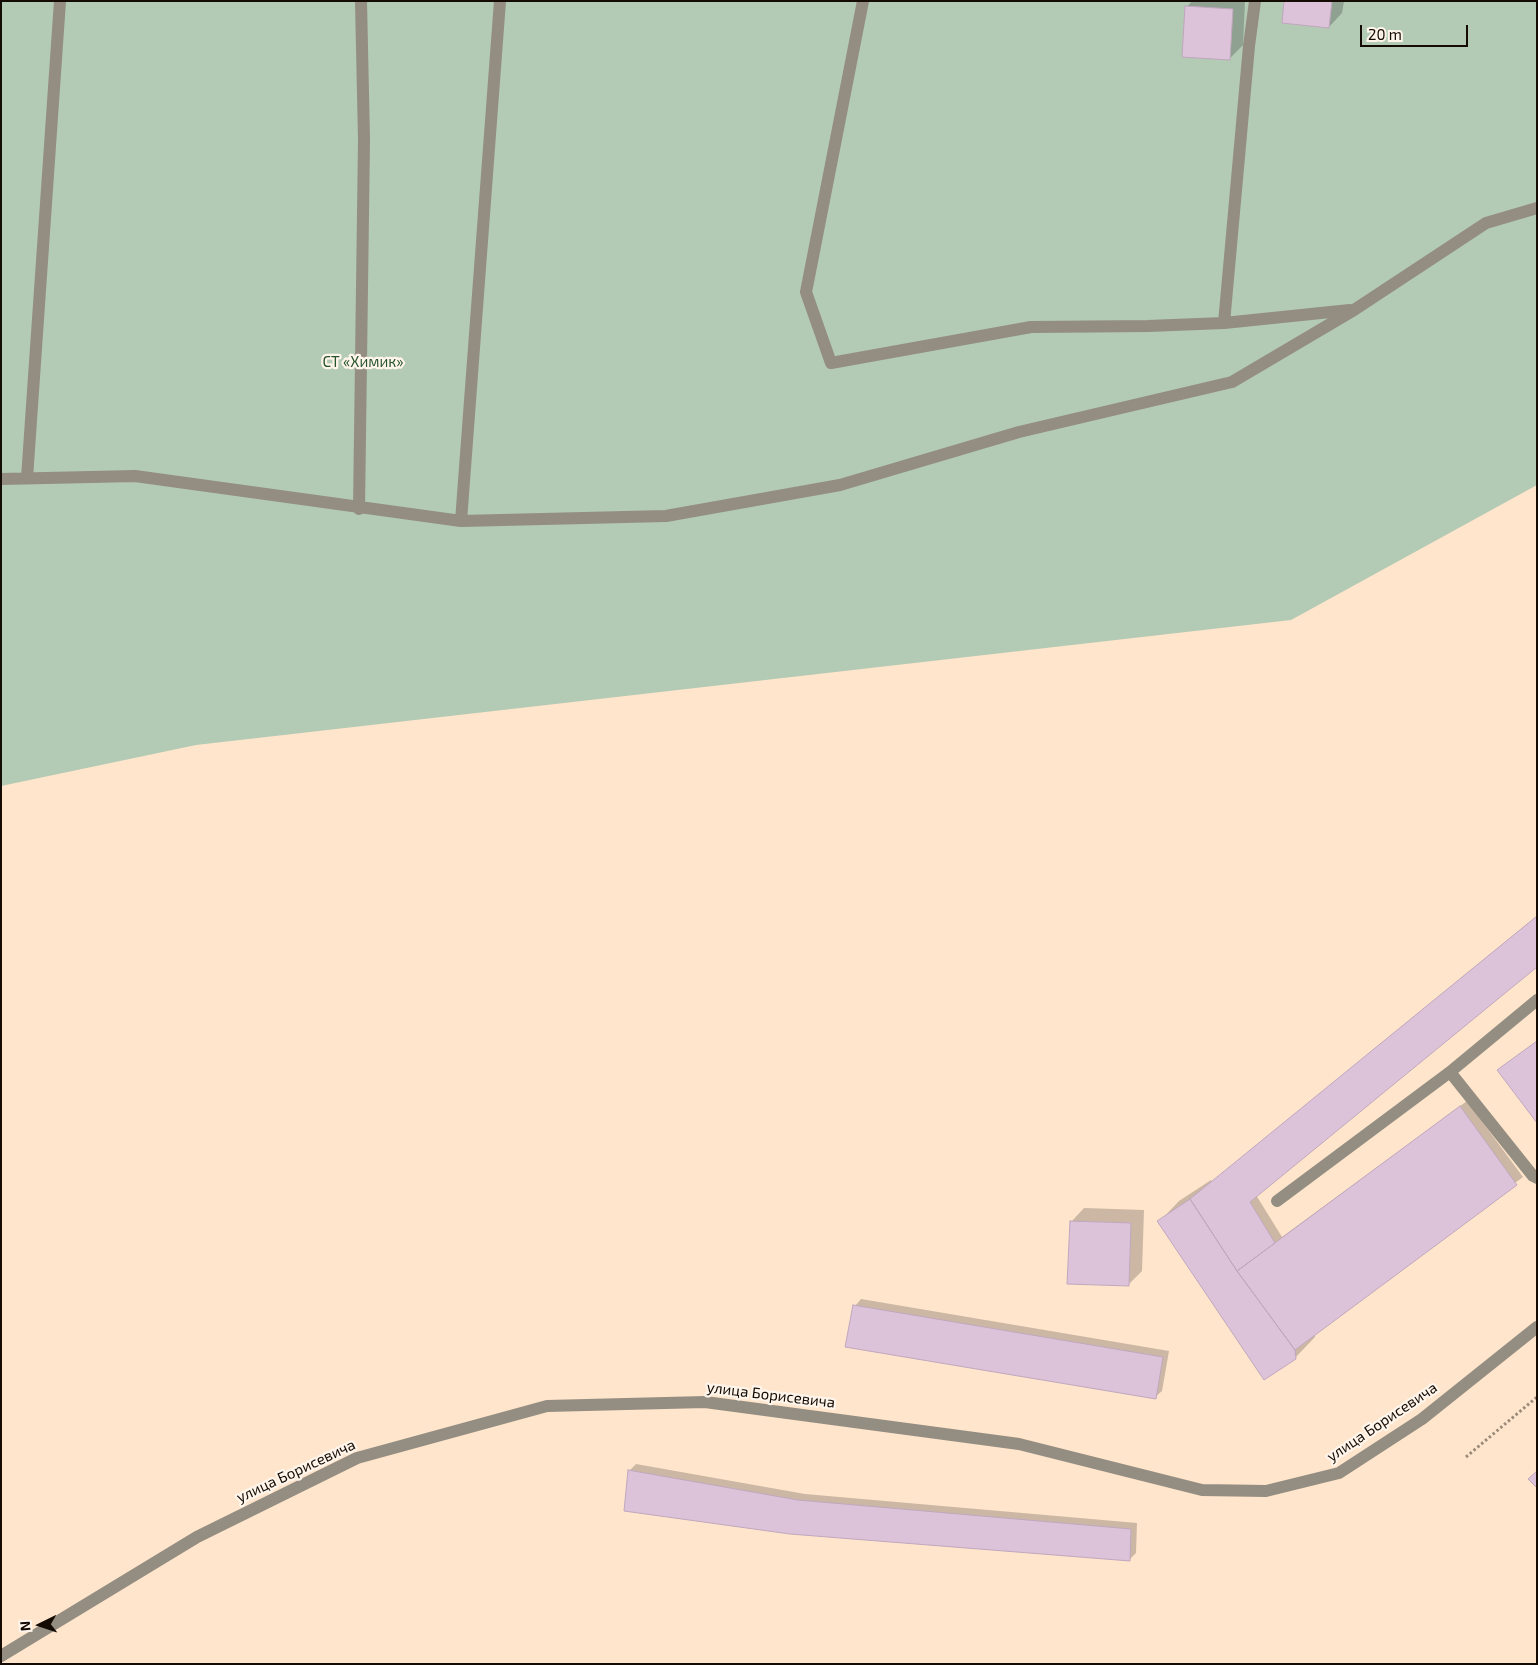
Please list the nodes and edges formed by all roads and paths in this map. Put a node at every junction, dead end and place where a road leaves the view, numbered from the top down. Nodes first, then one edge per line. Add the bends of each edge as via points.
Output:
1 (60, 1) edge
2 (361, 1) edge
3 (500, 1) edge
4 (863, 1) edge
5 (1256, 1) edge
6 (1537, 208) edge
7 (1354, 310) junction
8 (1224, 323) junction
9 (27, 478) junction
10 (1, 479) edge
11 (359, 509) junction
12 (461, 521) junction
13 (1537, 1000) edge
14 (1450, 1072) junction
15 (1537, 1178) edge
16 (1277, 1201) dead end
17 (1537, 1327) edge
18 (1537, 1397) edge
19 (1466, 1457) dead end
20 (1, 1656) edge

1 - 9 street
2 - 11 street via 364,140
3 - 12 street
4 - 8 street via 806,292 831,363 1030,326
5 - 8 street via 1248,46
6 - 7 street via 1486,223
7 - 8 street
7 - 12 street via 1232,382 1019,432 840,485 666,516
9 - 10 street
9 - 11 street via 135,476
11 - 12 street
13 - 14 street
14 - 15 street
14 - 16 street
17 - 20 street, улица Борисевича via 1422,1419 1339,1473 1266,1492 1202,1490 1019,1444 705,1402 547,1406 357,1458 197,1536
18 - 19 path

